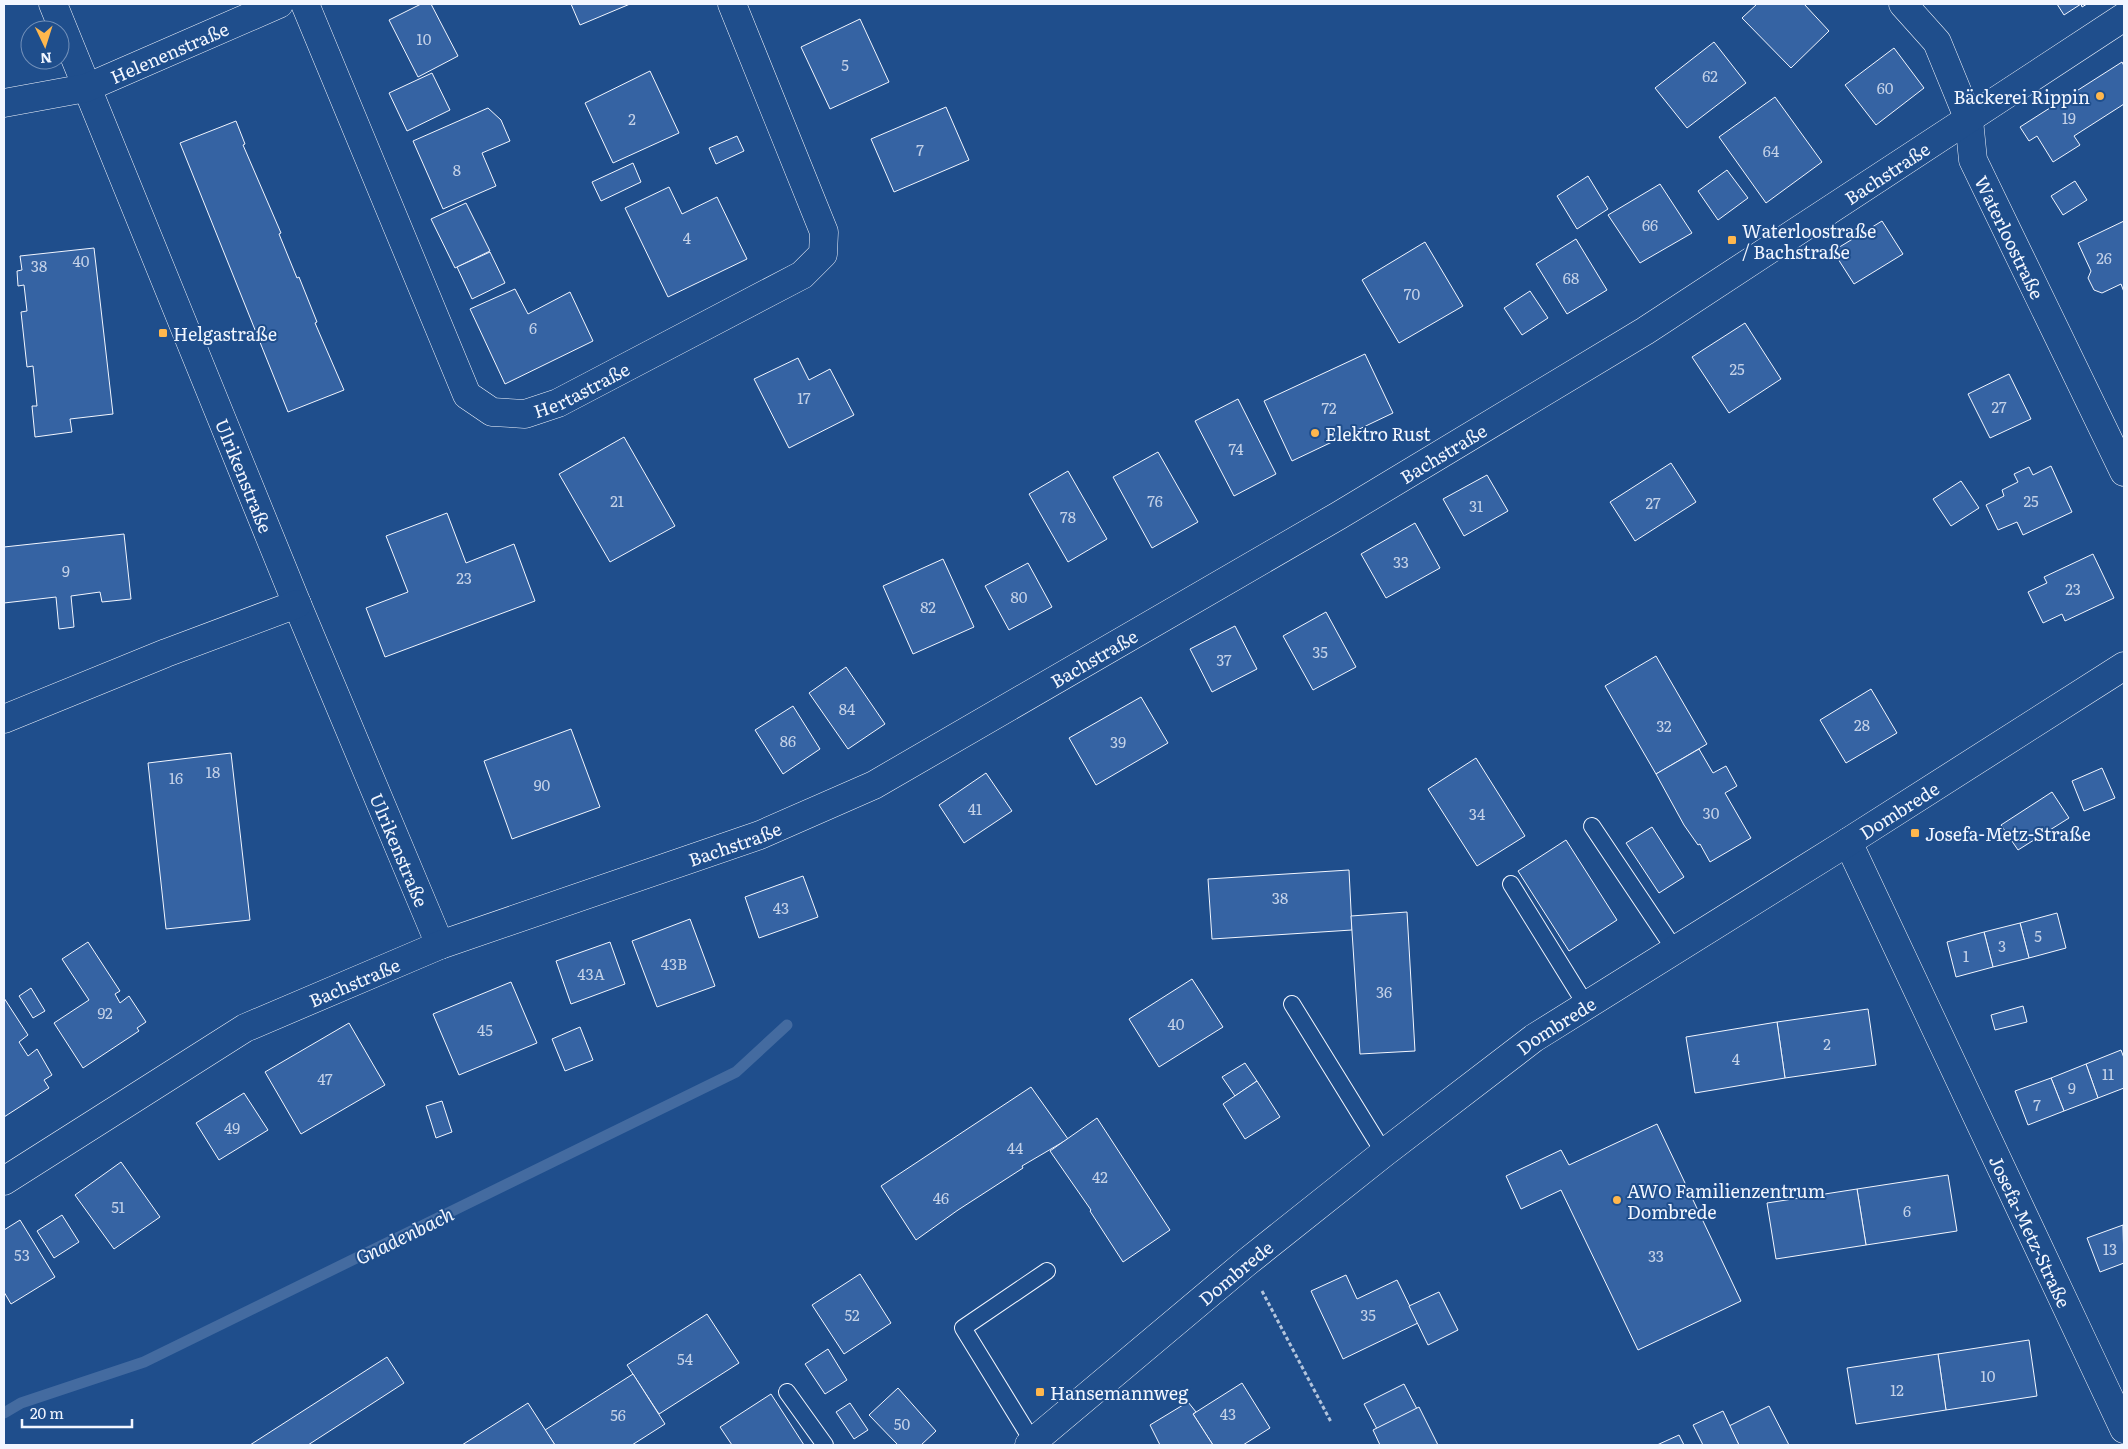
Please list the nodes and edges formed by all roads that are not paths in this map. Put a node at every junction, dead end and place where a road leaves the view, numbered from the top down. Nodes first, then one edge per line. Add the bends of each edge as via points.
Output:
1 (53, 4) edge
2 (280, 4) edge
3 (305, 4) edge
4 (732, 4) edge
5 (1903, 4) edge
6 (2124, 17) edge
7 (86, 88) junction
8 (4, 103) edge
9 (1969, 120) junction
10 (2124, 472) edge
11 (297, 604) junction
12 (2124, 666) edge
13 (4, 719) edge
14 (1592, 826) dead end
15 (1848, 842) junction
16 (1511, 884) dead end
17 (440, 944) junction
18 (1675, 950) junction
19 (1292, 1004) dead end
20 (1586, 1005) junction
21 (1384, 1153) junction
22 (4, 1180) edge
23 (1047, 1271) dead end
24 (787, 1392) dead end
25 (2124, 1429) edge
26 (1031, 1444) edge
27 (825, 1445) edge

1 - 7 street, Ulrikenstraße
2 - 7 street, Helenenstraße
3 - 4 street, Hertastraße via 467,396 492,412 525,414 558,403 802,275 823,254 824,232
5 - 9 street, Waterloostraße via 1937,42
6 - 9 street, Bachstraße
7 - 8 street, Helenenstraße
7 - 11 street, Ulrikenstraße
9 - 10 street, Waterloostraße via 1973,160
9 - 17 street, Bachstraße via 1645,331 1338,516 874,785 760,835
11 - 13 street
11 - 17 street, Ulrikenstraße
12 - 15 street, Dombrede
14 - 18 lane
15 - 18 street, Dombrede
15 - 25 street, Josefa-Metz-Straße
16 - 20 lane
17 - 22 street, Bachstraße via 245,1028
18 - 20 street, Dombrede
19 - 21 lane
20 - 21 street, Dombrede via 1534,1038
21 - 26 street, Dombrede via 1247,1262
23 - 26 lane via 963,1328
24 - 27 lane

